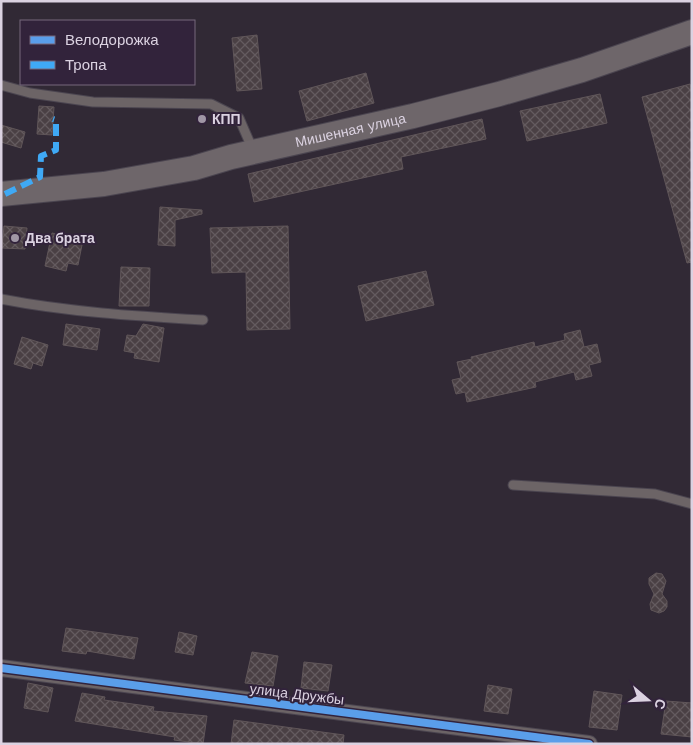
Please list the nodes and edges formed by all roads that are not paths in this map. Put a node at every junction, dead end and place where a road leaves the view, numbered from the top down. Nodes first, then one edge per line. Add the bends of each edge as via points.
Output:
1 (692, 32) edge
2 (1, 85) edge
3 (254, 153) junction
4 (1, 194) edge
5 (1, 299) edge
6 (203, 320) dead end
7 (513, 485) dead end
8 (692, 504) edge
9 (1, 668) edge
10 (589, 744) edge

1 - 3 main road, Мишенная улица via 582,70 499,94
2 - 3 lane via 30,93 93,102 211,104 239,118
3 - 4 main road, Мишенная улица via 194,168 104,184
5 - 6 lane via 118,315
7 - 8 lane via 655,494
9 - 10 street, улица Дружбы

